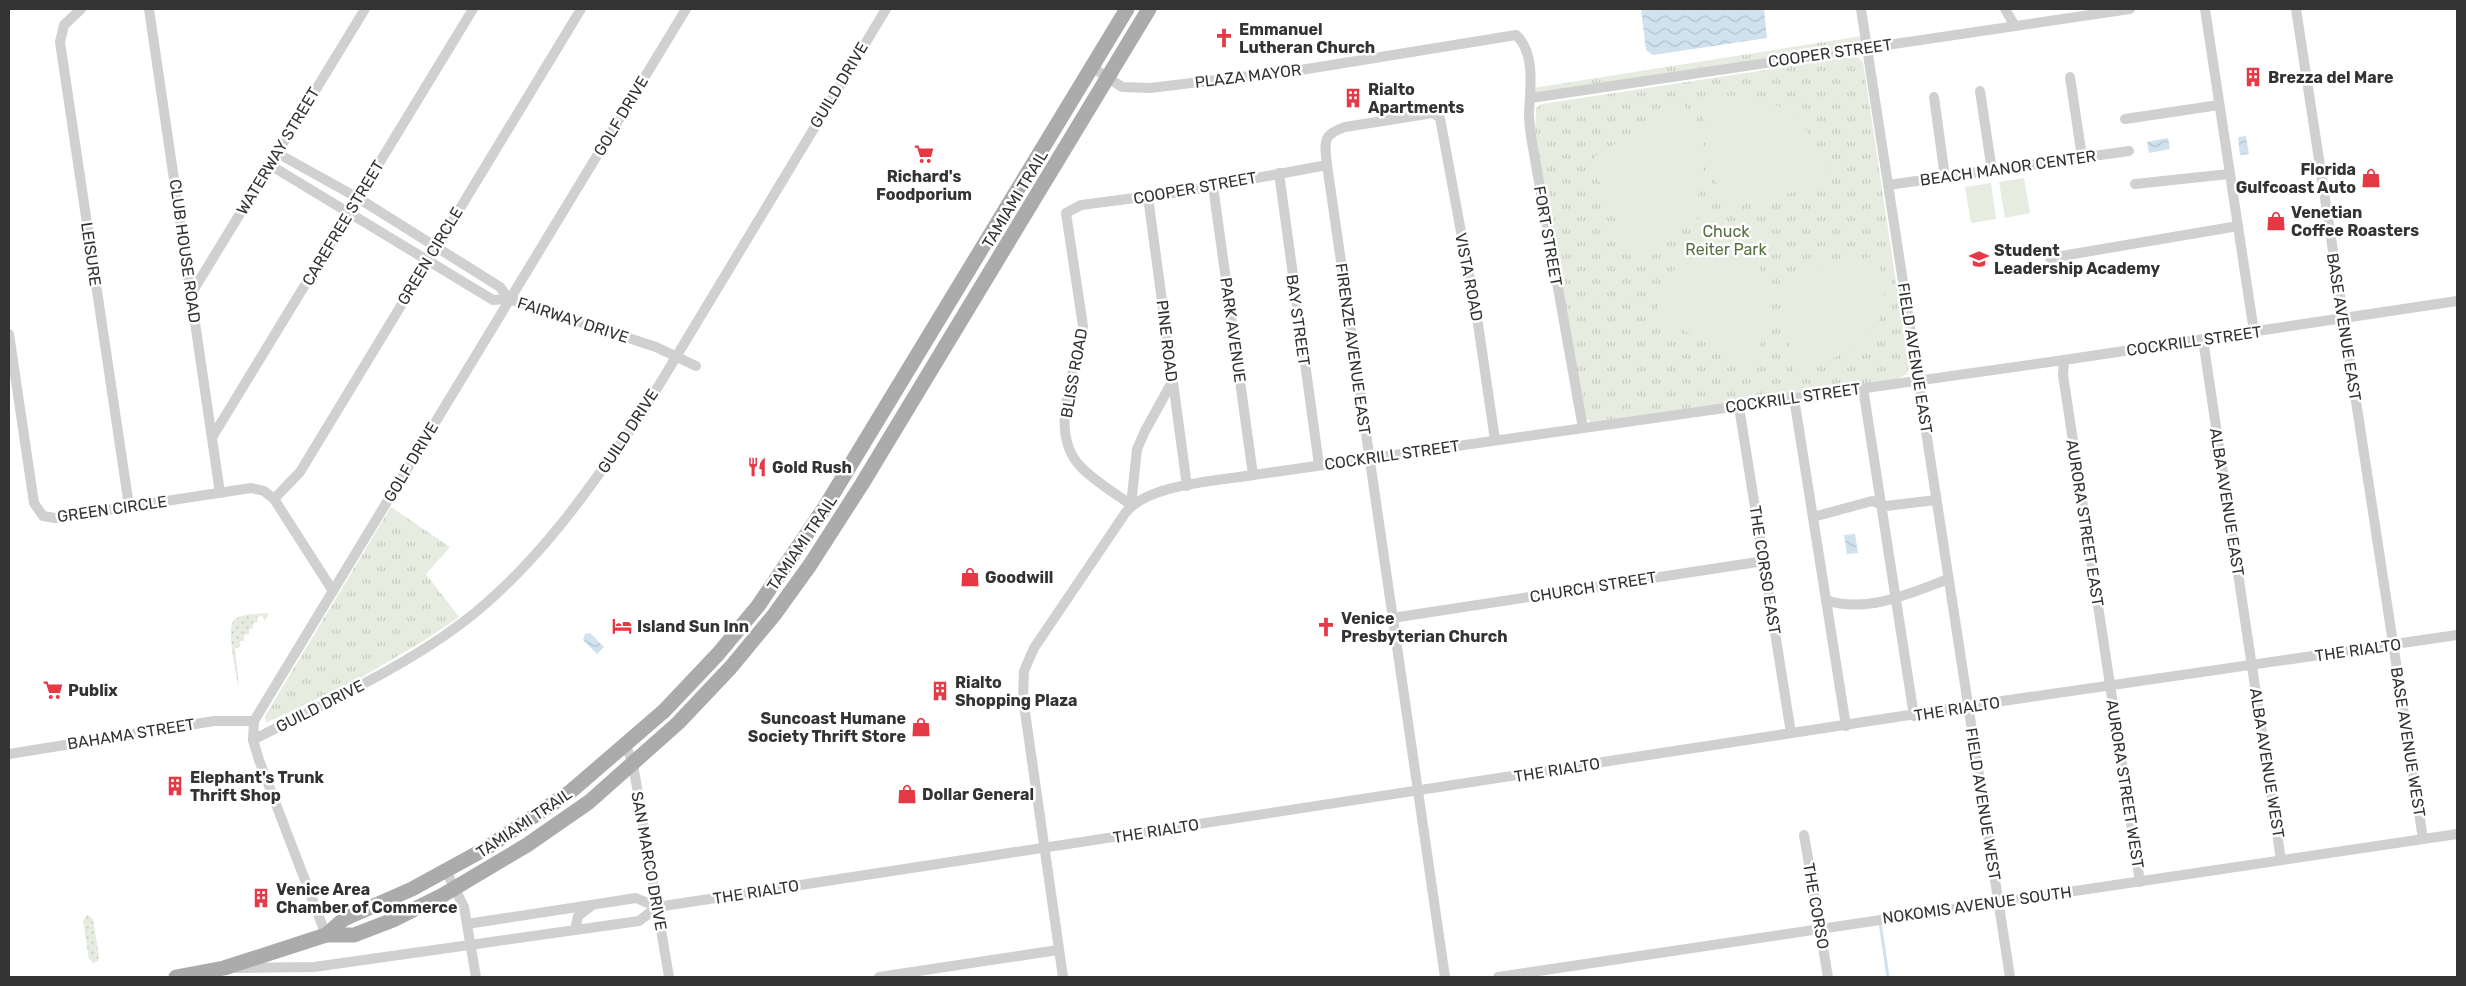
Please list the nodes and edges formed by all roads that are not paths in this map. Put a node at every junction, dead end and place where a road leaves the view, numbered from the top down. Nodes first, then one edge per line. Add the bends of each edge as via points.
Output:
1 (81, 9) edge
2 (149, 9) edge
3 (365, 9) edge
4 (473, 9) edge
5 (581, 9) edge
6 (686, 9) edge
7 (886, 9) edge
8 (1127, 9) edge
9 (1149, 9) edge
10 (1861, 9) edge
11 (2005, 9) edge
12 (2130, 9) edge
13 (2205, 9) edge
14 (2296, 9) edge
15 (2015, 26) junction
16 (1524, 42) joint
17 (1867, 47) junction
18 (1092, 67) junction
19 (2070, 77) dead end
20 (1108, 79) junction
21 (1980, 91) dead end
22 (1934, 97) dead end
23 (1531, 98) junction
24 (2220, 105) junction
25 (1437, 116) joint
26 (2124, 119) dead end
27 (2129, 151) dead end
28 (277, 153) junction
29 (2082, 158) junction
30 (270, 166) junction
31 (1327, 166) junction
32 (1992, 171) junction
33 (1280, 174) junction
34 (2229, 174) junction
35 (1945, 177) junction
36 (2134, 184) dead end
37 (1888, 185) junction
38 (1213, 186) junction
39 (1148, 197) junction
40 (358, 198) junction
41 (1066, 213) joint
42 (348, 214) junction
43 (2238, 226) junction
44 (436, 247) junction
45 (2050, 258) dead end
46 (427, 262) junction
47 (191, 294) junction
48 (509, 299) junction
49 (2457, 301) edge
50 (2343, 318) junction
51 (2254, 332) junction
52 (9, 334) edge
53 (2202, 340) junction
54 (676, 356) junction
55 (2064, 360) junction
56 (696, 366) dead end
57 (1919, 381) junction
58 (1172, 382) junction
59 (1863, 388) junction
60 (1794, 398) junction
61 (1739, 407) junction
62 (1583, 428) junction
63 (212, 436) junction
64 (1495, 440) junction
65 (1369, 458) junction
66 (1319, 465) junction
67 (1253, 475) junction
68 (1187, 486) junction
69 (220, 493) junction
70 (274, 499) junction
71 (1936, 500) junction
72 (1132, 505) junction
73 (1881, 505) junction
74 (129, 506) junction
75 (1812, 516) junction
76 (1764, 561) junction
77 (1948, 579) junction
78 (333, 591) junction
79 (1895, 599) junction
80 (1826, 600) junction
81 (1392, 618) junction
82 (2457, 635) edge
83 (2394, 644) junction
84 (2252, 665) junction
85 (2110, 686) junction
86 (1968, 706) junction
87 (1914, 716) junction
88 (254, 721) junction
89 (1846, 726) junction
90 (1792, 733) junction
91 (253, 740) junction
92 (626, 746) junction
93 (9, 754) edge
94 (633, 764) junction
95 (1417, 792) junction
96 (2457, 834) edge
97 (1804, 835) dead end
98 (2423, 839) junction
99 (1044, 848) junction
100 (2282, 860) junction
101 (446, 871) junction
102 (2140, 882) junction
103 (455, 888) junction
104 (1999, 902) junction
105 (596, 904) junction
106 (657, 907) junction
107 (467, 924) junction
108 (1819, 928) junction
109 (575, 930) junction
110 (326, 935) junction
111 (470, 944) junction
112 (1058, 950) junction
113 (224, 968) junction
114 (176, 977) edge
115 (476, 977) edge
116 (669, 977) edge
117 (879, 977) edge
118 (1063, 977) edge
119 (1445, 977) edge
120 (1498, 977) edge
121 (1828, 977) edge
122 (2010, 977) edge

1 - 74 street, LEISURE via 64,26 60,42
2 - 47 street, CLUB HOUSE ROAD
3 - 28 street, WATERWAY STREET
4 - 40 street, CAREFREE STREET
5 - 44 street, GREEN CIRCLE
6 - 48 street, GOLF DRIVE
7 - 54 street, GUILD DRIVE
8 - 18 main road, TAMIAMI TRAIL
9 - 20 main road, TAMIAMI TRAIL
10 - 17 street, FIELD AVENUE EAST
11 - 15 street
12 - 15 street, COOPER STREET
13 - 24 street
14 - 50 street, BASE AVENUE EAST
15 - 17 street, COOPER STREET
16 - 20 street, PLAZA MAYOR via 1516,35 1307,69 1150,88 1122,87
16 - 23 street, FORT STREET
17 - 23 street, COOPER STREET
17 - 37 street, FIELD AVENUE EAST
18 - 20 street, PLAZA MAYOR
18 - 92 main road, TAMIAMI TRAIL via 793,557 758,606 714,658
19 - 29 street
20 - 94 main road, TAMIAMI TRAIL via 810,565 731,667 678,723
21 - 32 street
22 - 35 street
23 - 62 street, FORT STREET via 1532,148
24 - 26 street
24 - 34 street
25 - 31 street, FIRENZE AVENUE EAST via 1433,113 1332,132 1326,139
25 - 64 street, VISTA ROAD via 1478,324
27 - 29 street, BEACH MANOR CENTER
28 - 30 street, WATERWAY STREET
28 - 40 street, FAIRWAY DRIVE
29 - 32 street, BEACH MANOR CENTER
30 - 42 street
30 - 47 street, WATERWAY STREET
31 - 33 street, COOPER STREET
31 - 65 street, FIRENZE AVENUE EAST
32 - 35 street, BEACH MANOR CENTER
33 - 38 street, COOPER STREET
33 - 66 street, BAY STREET
34 - 36 street
34 - 43 street
35 - 37 street, BEACH MANOR CENTER
37 - 57 street, FIELD AVENUE EAST
38 - 39 street, COOPER STREET
38 - 67 street, PARK AVENUE
39 - 41 street, COOPER STREET via 1080,205
39 - 58 street, PINE ROAD
40 - 42 street, CAREFREE STREET
40 - 44 street, FAIRWAY DRIVE
41 - 72 street, BLISS ROAD via 1083,326 1068,398 1065,424 1068,445 1080,466
42 - 46 street
42 - 63 street, CAREFREE STREET
43 - 45 street
43 - 51 street
44 - 46 street, GREEN CIRCLE
44 - 48 street, FAIRWAY DRIVE via 500,287
46 - 48 street via 493,300
46 - 70 street, GREEN CIRCLE via 300,472
47 - 63 street, CLUB HOUSE ROAD
48 - 54 street, FAIRWAY DRIVE
48 - 78 street, GOLF DRIVE
49 - 50 street, COCKRILL STREET
50 - 51 street, COCKRILL STREET
50 - 83 street, BASE AVENUE EAST
51 - 53 street, COCKRILL STREET
52 - 74 street, GREEN CIRCLE via 36,509 42,516 55,518
53 - 55 street, COCKRILL STREET
53 - 84 street, ALBA AVENUE EAST
54 - 56 street, FAIRWAY DRIVE
54 - 91 street, GUILD DRIVE via 644,410 574,509 504,586 462,623 428,646 342,696
55 - 57 street, COCKRILL STREET
55 - 85 street, AURORA STREET EAST via 2063,375
57 - 59 street, COCKRILL STREET
57 - 71 street, FIELD AVENUE EAST
58 - 68 street, PINE ROAD
58 - 72 street, COCKRILL STREET via 1137,450
59 - 60 street, COCKRILL STREET
59 - 73 street
60 - 61 street, COCKRILL STREET
60 - 75 street
61 - 62 street, COCKRILL STREET
61 - 76 street, THE CORSO EAST
62 - 64 street, COCKRILL STREET
63 - 69 street, CLUB HOUSE ROAD
64 - 65 street, COCKRILL STREET
65 - 66 street, COCKRILL STREET
65 - 81 street, FIRENZE AVENUE EAST
66 - 67 street, COCKRILL STREET
67 - 68 street, COCKRILL STREET
68 - 72 street, COCKRILL STREET via 1150,494
69 - 70 street, GREEN CIRCLE via 254,488
69 - 74 street, GREEN CIRCLE
70 - 78 street
71 - 73 street
71 - 77 street, FIELD AVENUE EAST
72 - 99 street, COCKRILL STREET via 1034,648 1024,671 1023,698
73 - 75 street via 1872,501
73 - 79 street
75 - 80 street
76 - 81 street, CHURCH STREET
76 - 90 street, THE CORSO EAST
77 - 79 street
77 - 86 street, FIELD AVENUE EAST
78 - 88 street, GOLF DRIVE
79 - 80 street via 1838,604
79 - 87 street
80 - 89 street
81 - 95 street, FIRENZE AVENUE EAST
82 - 83 street, THE RIALTO
83 - 84 street, THE RIALTO
83 - 98 street, BASE AVENUE WEST
84 - 85 street, THE RIALTO
84 - 100 street, ALBA AVENUE WEST
85 - 86 street, THE RIALTO
85 - 102 street, AURORA STREET WEST
86 - 87 street, THE RIALTO
86 - 104 street, FIELD AVENUE WEST
87 - 89 street, THE RIALTO
88 - 91 street, GOLF DRIVE
88 - 93 street, BAHAMA STREET via 214,721
89 - 90 street, THE RIALTO
90 - 95 street, THE RIALTO
91 - 110 street, GOLF DRIVE
92 - 94 street, SAN MARCO DRIVE
92 - 101 main road, TAMIAMI TRAIL via 570,792
94 - 103 main road, TAMIAMI TRAIL via 589,802 544,834
94 - 106 street, SAN MARCO DRIVE
95 - 99 street, THE RIALTO
95 - 119 street, FIRENZE AVENUE EAST
96 - 98 street, NOKOMIS AVENUE SOUTH
97 - 108 street, THE CORSO
98 - 100 street, NOKOMIS AVENUE SOUTH
99 - 106 street, THE RIALTO
99 - 112 street, COCKRILL STREET
100 - 102 street, NOKOMIS AVENUE SOUTH
101 - 103 street
101 - 110 main road, TAMIAMI TRAIL via 344,919
102 - 104 street, NOKOMIS AVENUE SOUTH
103 - 107 street via 464,907
103 - 110 main road, TAMIAMI TRAIL via 394,920 354,935
104 - 108 street, NOKOMIS AVENUE SOUTH
104 - 122 street, FIELD AVENUE WEST
105 - 106 street, THE RIALTO via 636,898
105 - 107 street, THE RIALTO
105 - 109 street via 578,916
106 - 109 street, THE RIALTO via 638,921
106 - 116 street, SAN MARCO DRIVE
107 - 111 street
108 - 120 street, NOKOMIS AVENUE SOUTH
108 - 121 street, THE CORSO
109 - 111 street, THE RIALTO
110 - 113 main road, TAMIAMI TRAIL
111 - 113 street, THE RIALTO via 314,967
111 - 115 street
112 - 117 street
112 - 118 street, COCKRILL STREET
113 - 114 main road, TAMIAMI TRAIL

